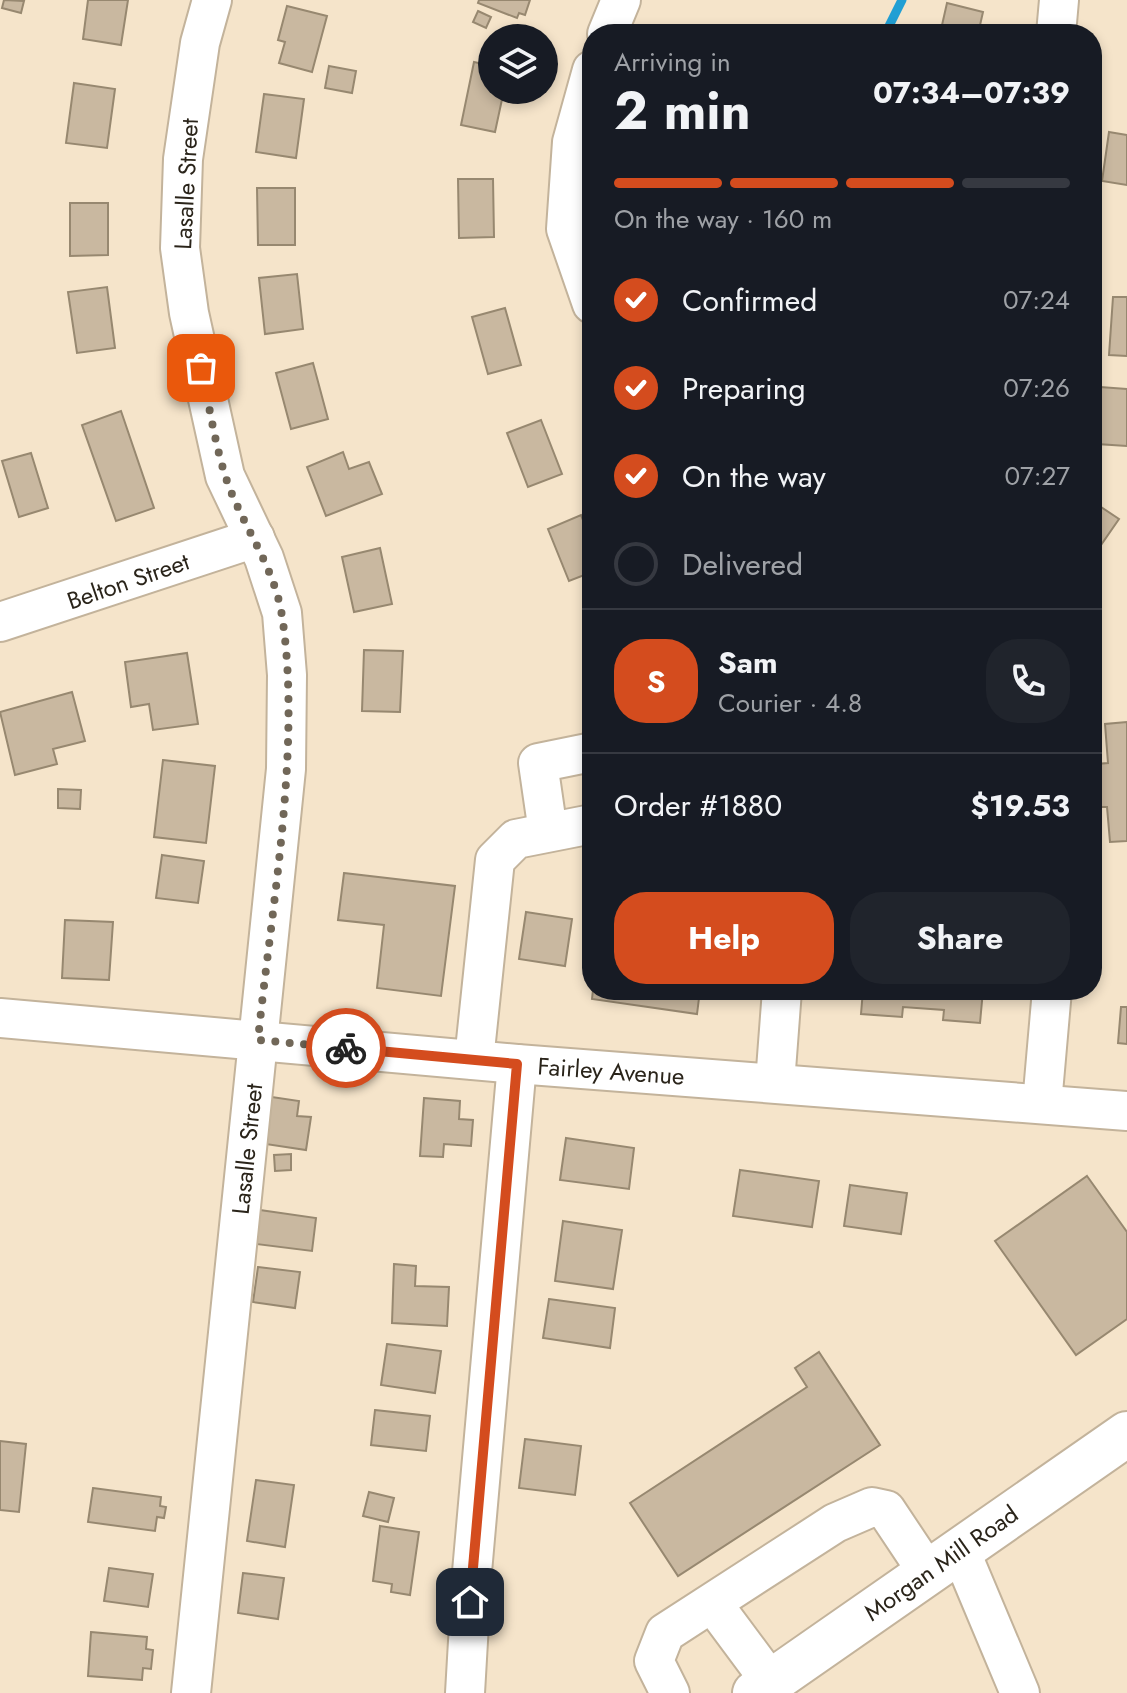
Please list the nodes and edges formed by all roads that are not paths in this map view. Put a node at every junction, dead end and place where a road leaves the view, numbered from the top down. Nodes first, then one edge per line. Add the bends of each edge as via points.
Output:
1 (212, 0) edge
2 (621, 0) edge
3 (1059, 0) edge
4 (611, 24) edge
5 (1057, 24) edge
6 (582, 106) edge
7 (582, 275) edge
8 (255, 538) junction
9 (0, 622) edge
10 (582, 754) edge
11 (582, 826) edge
12 (548, 832) junction
13 (781, 1000) edge
14 (1051, 1000) edge
15 (0, 1018) edge
16 (258, 1040) junction
17 (474, 1060) junction
18 (517, 1064) junction
19 (775, 1083) junction
20 (1042, 1104) junction
21 (1127, 1111) edge
22 (1127, 1434) edge
23 (944, 1562) junction
24 (713, 1604) junction
25 (763, 1687) edge
26 (191, 1693) edge
27 (465, 1693) edge
28 (670, 1693) edge
29 (1020, 1693) edge

1 - 8 street, Lasalle Street via 200,43 183,159 180,248 225,476
2 - 4 street
3 - 5 street
6 - 7 street via 572,142 566,229
8 - 9 street, Belton Street
8 - 16 street, Lasalle Street via 282,613 287,675 286,769
10 - 12 street via 538,763
11 - 12 street
12 - 17 street via 516,839 495,860
13 - 19 street
14 - 20 street
15 - 16 street, Fairley Avenue
16 - 17 street, Fairley Avenue
16 - 26 street, Lasalle Street
17 - 18 street, Fairley Avenue
18 - 19 street, Fairley Avenue
18 - 27 street
19 - 20 street, Fairley Avenue
20 - 21 street, Fairley Avenue
22 - 23 main road, Morgan Mill Road
23 - 24 street via 886,1510 872,1507 835,1523
23 - 25 main road, Morgan Mill Road
23 - 29 street
24 - 25 street
24 - 28 street via 665,1633 654,1661

